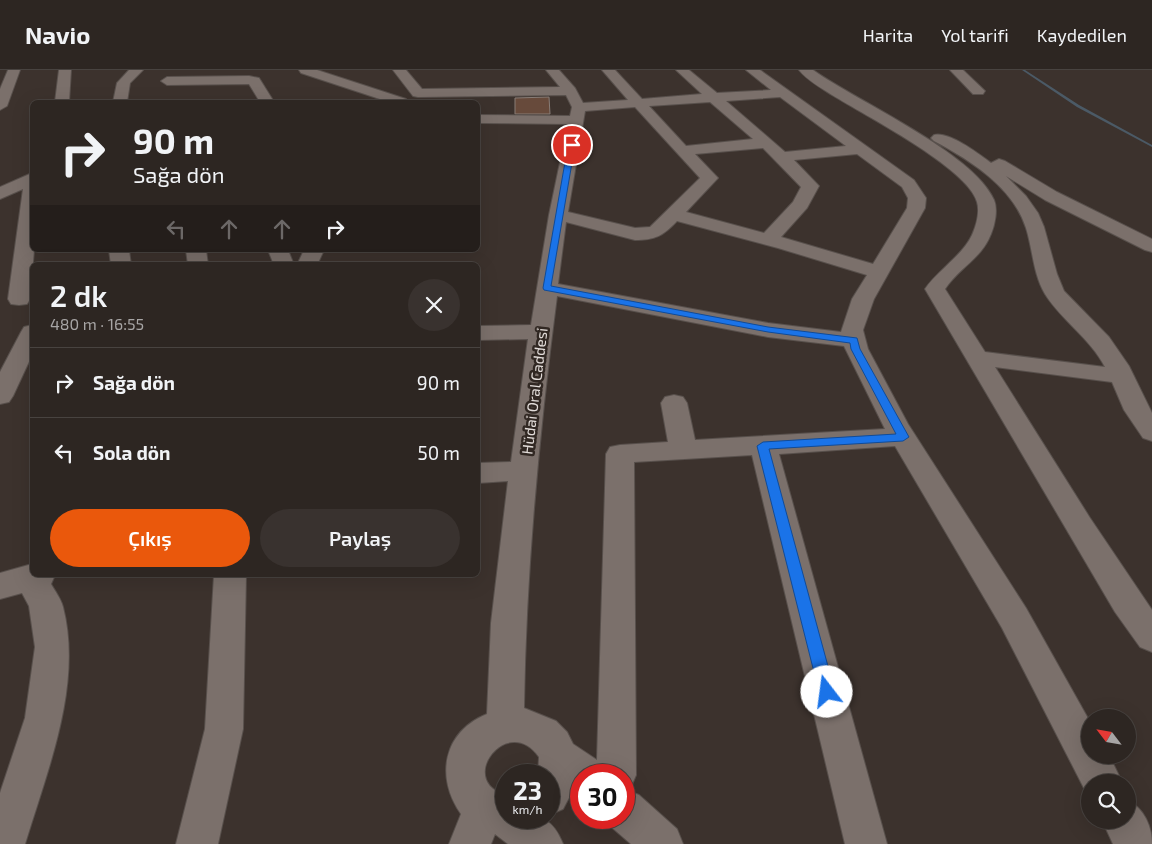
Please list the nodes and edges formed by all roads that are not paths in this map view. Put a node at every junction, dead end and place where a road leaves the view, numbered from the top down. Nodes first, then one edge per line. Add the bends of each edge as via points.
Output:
1 (14, 70) edge
2 (65, 70) edge
3 (137, 70) edge
4 (305, 70) edge
5 (399, 70) edge
6 (552, 70) edge
7 (608, 70) edge
8 (682, 70) edge
9 (752, 70) edge
10 (805, 70) edge
11 (826, 70) edge
12 (956, 70) edge
13 (166, 75) edge
14 (218, 75) edge
15 (121, 85) junction
16 (978, 90) dead end
17 (782, 93) junction
18 (108, 95) dead end
19 (169, 95) dead end
20 (224, 95) dead end
21 (418, 98) edge
22 (712, 98) junction
23 (62, 100) edge
24 (120, 100) edge
25 (266, 100) edge
26 (389, 100) edge
27 (442, 100) edge
28 (480, 103) edge
29 (639, 104) junction
30 (0, 106) edge
31 (575, 111) junction
32 (480, 119) edge
33 (480, 126) edge
34 (765, 143) junction
35 (858, 148) junction
36 (961, 148) junction
37 (682, 151) junction
38 (782, 157) junction
39 (30, 181) edge
40 (0, 194) edge
41 (30, 196) edge
42 (558, 215) junction
43 (674, 215) junction
44 (768, 240) junction
45 (1152, 246) edge
46 (879, 272) junction
47 (547, 288) junction
48 (17, 300) edge
49 (540, 332) junction
50 (480, 333) edge
51 (30, 336) edge
52 (854, 340) junction
53 (976, 358) junction
54 (1122, 376) junction
55 (0, 396) edge
56 (674, 403) dead end
57 (1152, 432) edge
58 (903, 437) junction
59 (763, 446) junction
60 (683, 450) junction
61 (525, 471) junction
62 (480, 473) edge
63 (230, 577) edge
64 (23, 580) edge
65 (1152, 637) edge
66 (505, 724) junction
67 (616, 764) edge
68 (570, 765) edge
69 (1098, 774) edge
70 (635, 820) edge
71 (492, 822) edge
72 (1127, 829) edge
73 (4, 844) edge
74 (197, 844) edge
75 (542, 844) edge
76 (662, 844) edge
77 (866, 844) edge
78 (1136, 844) edge

1 - 30 street
2 - 23 street
3 - 15 street
4 - 26 street
5 - 21 street
6 - 31 street
7 - 29 street
8 - 22 street
9 - 17 street
10 - 53 street via 836,93 939,154 978,186 986,200 980,238 966,259 940,279 934,289
11 - 36 street via 850,90
12 - 16 street
13 - 14 street
13 - 19 street
14 - 20 street
14 - 25 street via 254,81
15 - 18 street
15 - 24 street
17 - 22 street
17 - 35 street
21 - 27 street
22 - 29 street
22 - 34 street
28 - 31 street
29 - 31 street
29 - 37 street
31 - 32 street
31 - 33 street
31 - 42 street, Hüdai Oral Caddesi
34 - 37 street
34 - 38 street
35 - 38 street
35 - 46 street via 908,184 917,198 916,208
36 - 45 street via 993,160 1050,196
36 - 54 street via 979,160 1024,204 1035,229 1043,267 1059,299 1097,336 1112,355
37 - 43 street via 710,178
38 - 44 street via 810,186 802,204
39 - 40 street
41 - 48 street
42 - 43 street via 635,234 657,231
42 - 47 street, Hüdai Oral Caddesi
43 - 44 street
44 - 46 street
46 - 52 street via 862,299 852,330
47 - 49 street, Hüdai Oral Caddesi
47 - 52 street via 768,330
49 - 50 street
49 - 61 street, Hüdai Oral Caddesi
51 - 55 street
52 - 58 street
53 - 54 street
53 - 65 street via 1108,572
54 - 57 street via 1137,410
56 - 60 street
58 - 59 street
58 - 69 street via 1014,618
59 - 60 street
59 - 77 street
60 - 67 street via 620,454
61 - 62 street
61 - 66 street, Hüdai Oral Caddesi via 508,622
63 - 74 street via 224,729
64 - 73 street via 46,606 52,647 44,718
66 - 68 street via 516,723 538,729
66 - 71 street via 492,728 474,744 464,767 468,790
70 - 76 street
71 - 75 street
72 - 78 street

